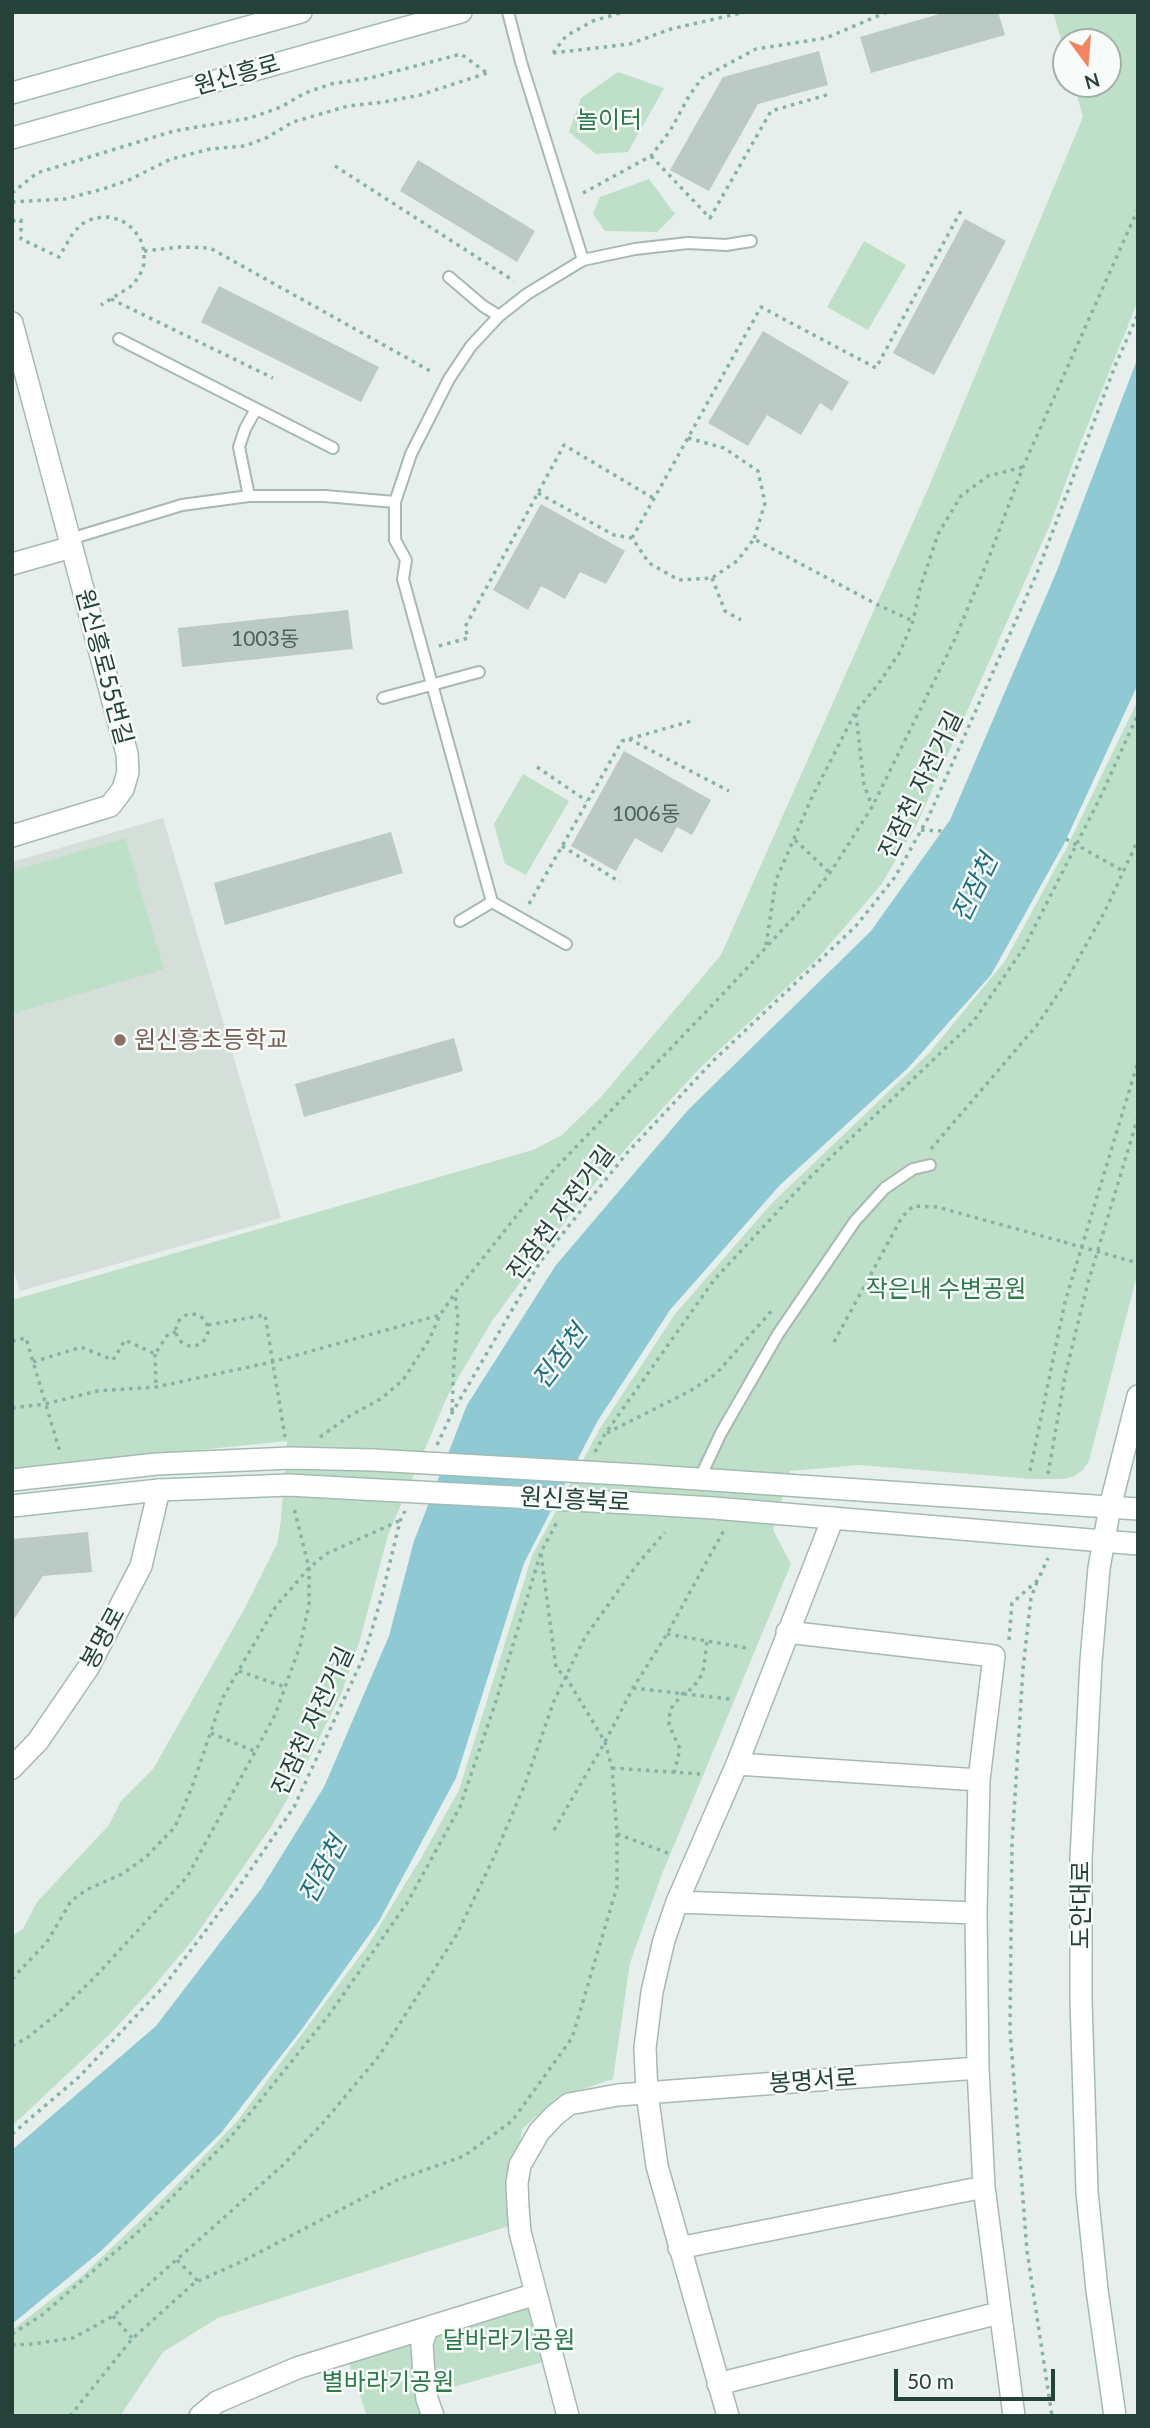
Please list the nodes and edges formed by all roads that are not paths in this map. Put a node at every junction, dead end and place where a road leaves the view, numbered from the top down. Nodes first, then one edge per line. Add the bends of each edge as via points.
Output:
1 (301, 12) edge
2 (461, 12) edge
3 (508, 12) edge
4 (12, 93) edge
5 (12, 138) edge
6 (751, 241) dead end
7 (583, 260) junction
8 (449, 277) dead end
9 (499, 316) junction
10 (12, 323) edge
11 (119, 339) dead end
12 (256, 409) junction
13 (333, 448) dead end
14 (249, 496) junction
15 (395, 502) junction
16 (71, 543) junction
17 (12, 564) edge
18 (478, 671) dead end
19 (432, 685) junction
20 (383, 698) dead end
21 (12, 836) edge
22 (492, 902) junction
23 (460, 921) dead end
24 (566, 944) dead end
25 (930, 1166) dead end
26 (1138, 1396) edge
27 (12, 1480) edge
28 (699, 1480) junction
29 (159, 1490) junction
30 (12, 1506) edge
31 (1110, 1507) junction
32 (1138, 1509) edge
33 (833, 1518) junction
34 (1104, 1542) junction
35 (1138, 1544) edge
36 (787, 1632) junction
37 (737, 1763) junction
38 (12, 1768) edge
39 (979, 1780) junction
40 (677, 1902) junction
41 (976, 1913) junction
42 (978, 2068) junction
43 (647, 2093) junction
44 (984, 2187) junction
45 (679, 2248) junction
46 (537, 2294) junction
47 (999, 2313) junction
48 (427, 2328) junction
49 (718, 2384) junction
50 (200, 2416) edge
51 (433, 2416) edge
52 (568, 2416) edge
53 (728, 2416) edge
54 (1014, 2416) edge
55 (1115, 2416) edge

1 - 4 street, 원신흥로
2 - 5 street, 원신흥로
3 - 7 lane
6 - 7 lane via 688,243
7 - 9 lane
8 - 9 lane
9 - 15 lane via 449,379 411,454
10 - 16 street, 원신흥로55번길
11 - 12 lane
12 - 13 lane
12 - 14 lane via 239,447
14 - 15 lane
14 - 16 lane via 182,505
15 - 19 lane via 395,540 406,561 403,579
16 - 17 street
16 - 21 street, 원신흥로55번길 via 128,772 123,789 110,806
18 - 19 lane
19 - 20 lane
19 - 22 lane
22 - 23 lane
22 - 24 lane
25 - 28 lane via 914,1169 885,1188 855,1221 778,1334
26 - 31 street, 도안대로
27 - 28 street, 원신흥북로, bridge via 157,1464 290,1458
28 - 31 street, 원신흥북로
29 - 30 street, 원신흥북로
29 - 33 street, 원신흥북로, bridge via 289,1485
29 - 38 street, 봉명로 via 141,1566 88,1668 38,1741
31 - 32 street, 원신흥북로
31 - 34 street, 도안대로
33 - 34 street, 원신흥북로
33 - 36 street
34 - 35 street, 원신흥북로
34 - 55 street, 도안대로 via 1091,1661 1081,1845 1081,2000 1087,2192
36 - 37 street
36 - 39 street via 1001,1649
37 - 39 street
37 - 40 street
39 - 41 street
40 - 41 street
40 - 43 street via 652,1992 645,2048
41 - 42 street
42 - 43 street, 봉명서로
42 - 44 street
43 - 45 street via 657,2166
43 - 46 street, 봉명서로 via 569,2104 539,2132 520,2165 520,2232
44 - 45 street
44 - 47 street
45 - 49 street
46 - 48 street
46 - 52 street, 봉명서로
47 - 49 street
47 - 54 street
48 - 50 street via 297,2368 218,2402
48 - 51 street via 422,2344 424,2375
49 - 53 street

